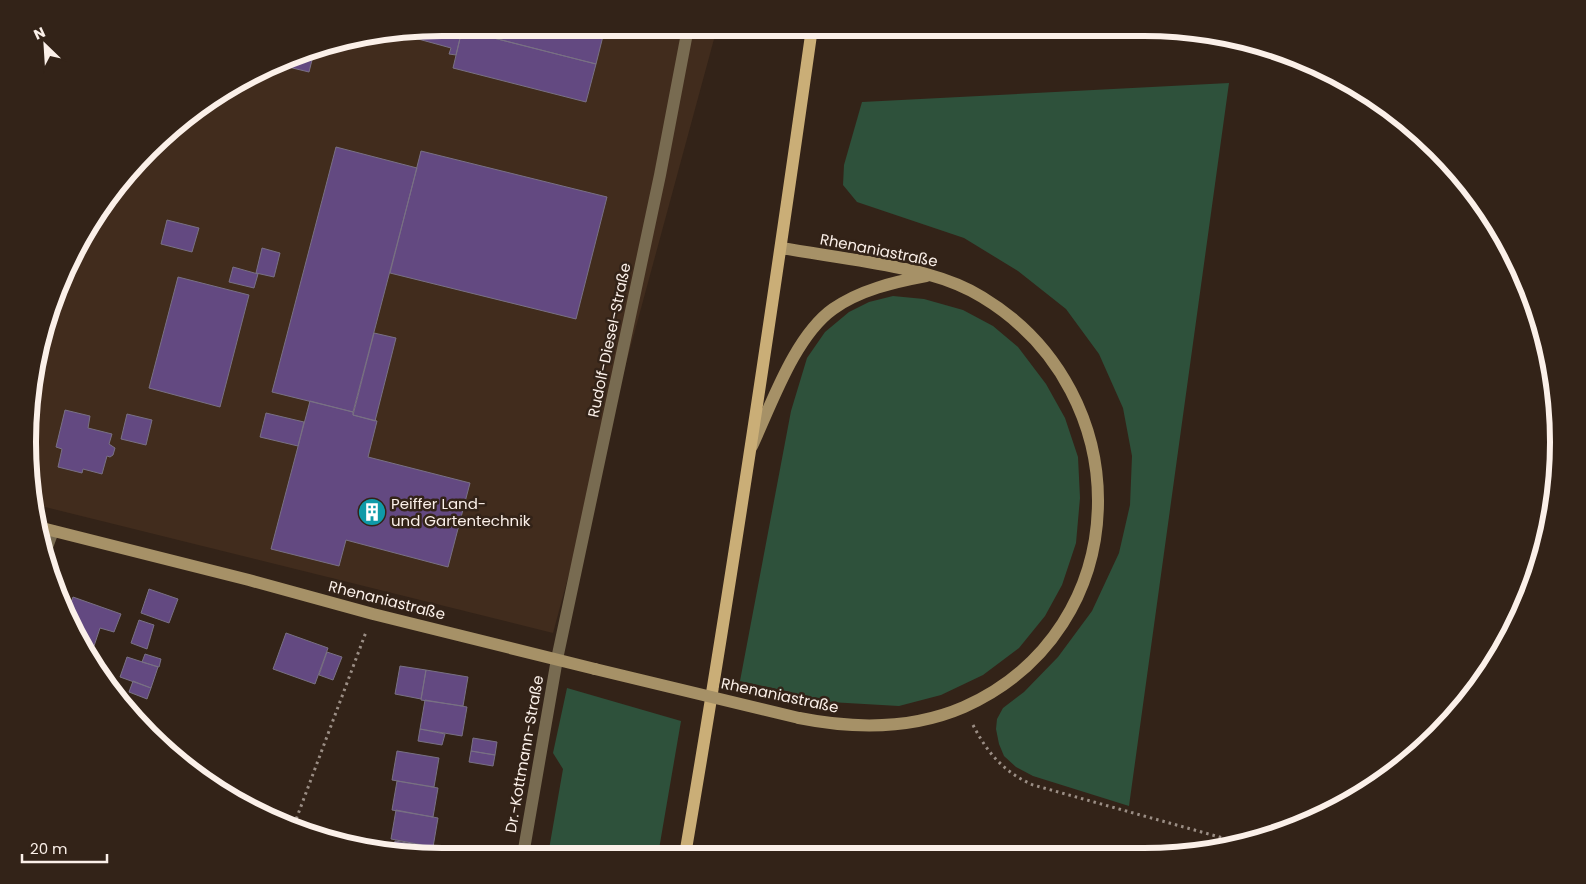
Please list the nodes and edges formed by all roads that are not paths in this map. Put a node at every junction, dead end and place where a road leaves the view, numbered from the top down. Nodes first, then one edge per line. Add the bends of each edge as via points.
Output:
1 (686, 36) edge
2 (811, 36) edge
3 (781, 248) junction
4 (931, 275) junction
5 (752, 447) junction
6 (48, 529) edge
7 (557, 659) junction
8 (523, 848) edge
9 (686, 848) edge

1 - 7 street, Rudolf-Diesel-Straße
2 - 3 main road
3 - 4 main road, Rhenaniastraße
3 - 5 main road
4 - 5 main road via 869,290 834,308 820,320 793,360
4 - 7 main road, Rhenaniastraße, bridge via 981,296 1033,337 1076,398 1088,431 1098,490 1097,531 1088,569 1072,607 1028,665 993,691 964,707 928,719 890,726 844,725 798,718
5 - 9 main road
6 - 7 main road, Rhenaniastraße
7 - 8 street, Dr.-Kottmann-Straße

